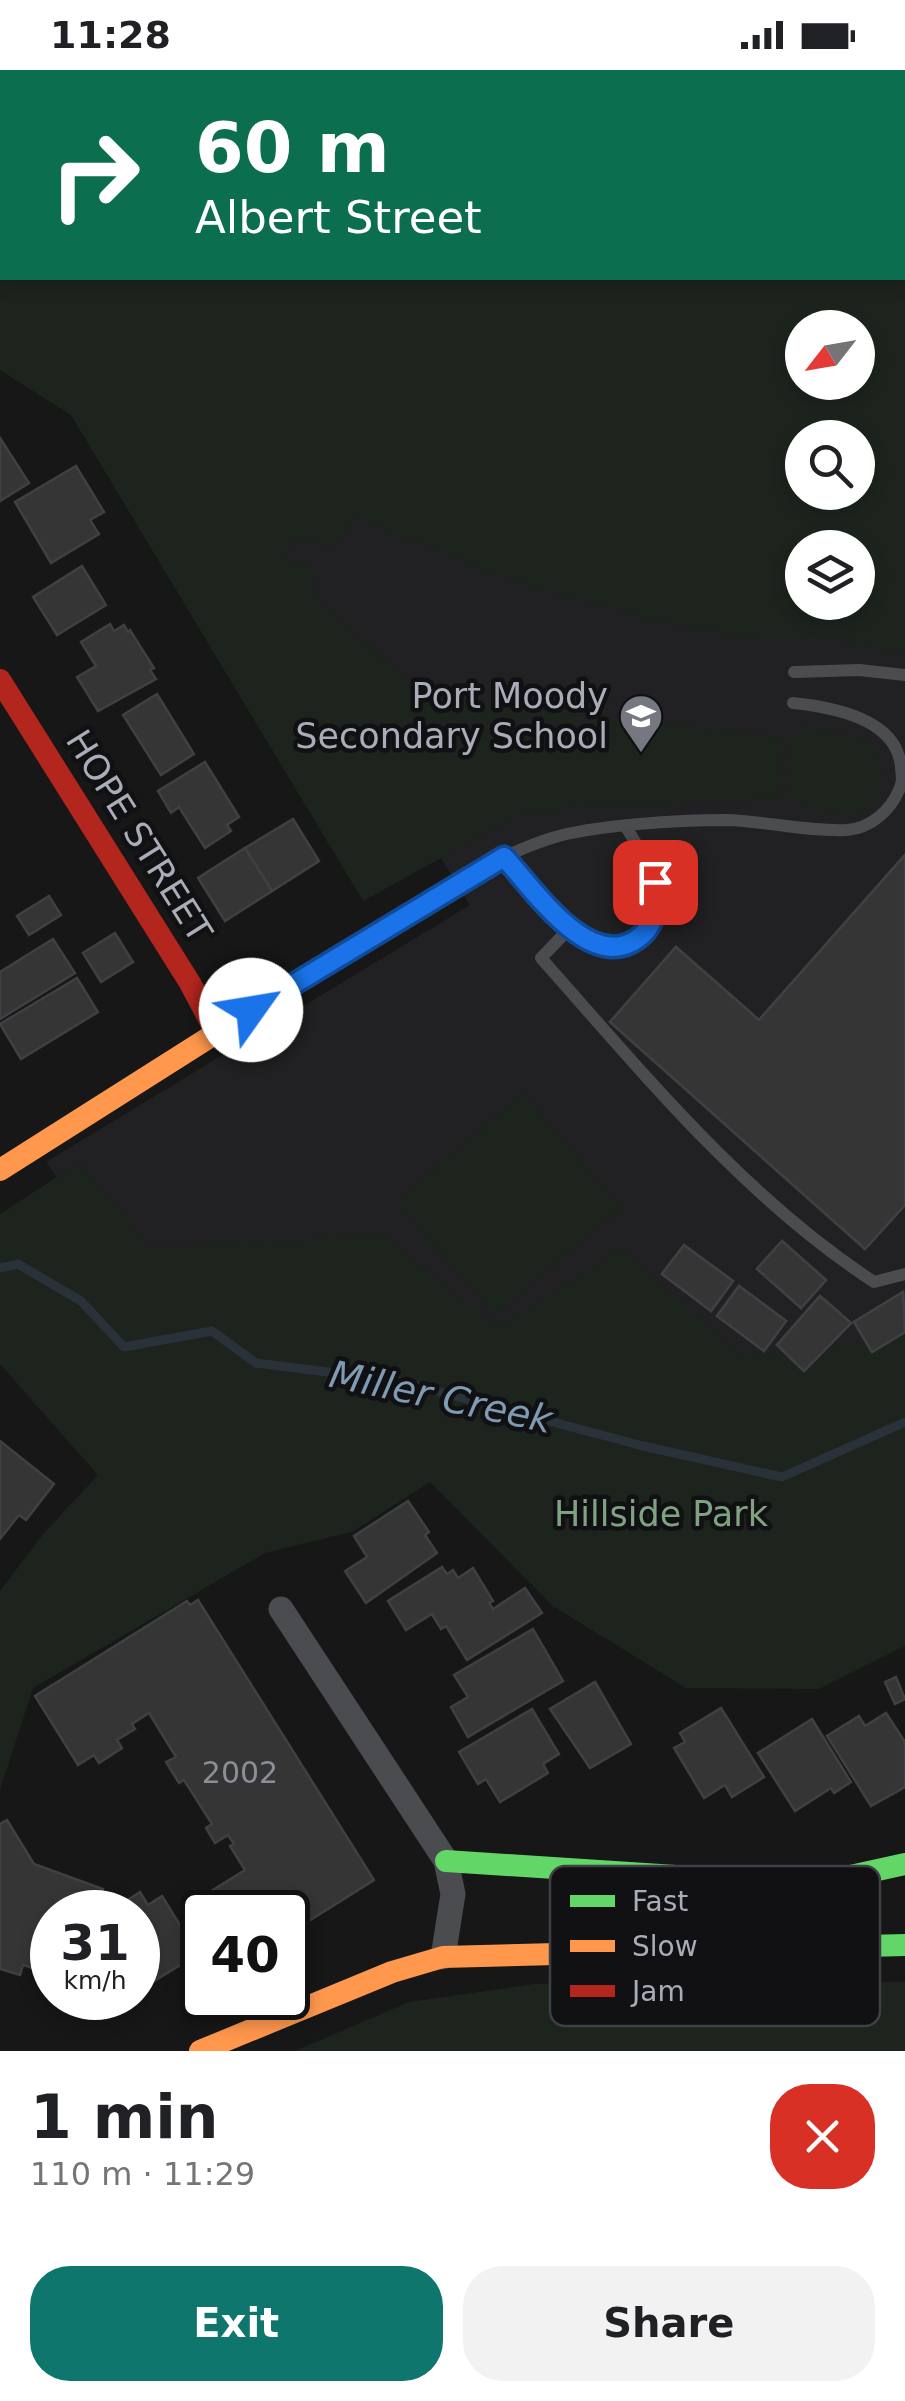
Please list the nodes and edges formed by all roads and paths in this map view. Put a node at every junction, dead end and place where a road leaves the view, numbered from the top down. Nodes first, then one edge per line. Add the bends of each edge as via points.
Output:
1 (794, 672) dead end
2 (905, 675) edge
3 (0, 680) edge
4 (793, 702) dead end
5 (626, 827) junction
6 (504, 857) junction
7 (469, 877) joint
8 (570, 928) junction
9 (216, 1032) junction
10 (2, 1166) edge
11 (905, 1274) edge
12 (281, 1609) dead end
13 (446, 1861) junction
14 (905, 1864) edge
15 (550, 1868) edge
16 (880, 1871) edge
17 (905, 1944) edge
18 (880, 1945) edge
19 (550, 1954) edge
20 (443, 1957) junction
21 (200, 2051) edge

1 - 2 lane
3 - 9 street, HOPE STREET
4 - 5 lane via 870,723 891,741 902,784 892,806 850,830 724,820
5 - 6 lane via 554,837
5 - 8 lane via 655,882 654,918 635,940 613,948
6 - 7 lane
6 - 8 lane
7 - 9 street
8 - 11 lane via 542,958 701,1139 830,1253 874,1282
9 - 10 street
12 - 13 street
13 - 15 street
13 - 20 street via 453,1894
14 - 16 street
17 - 18 street
19 - 20 street
20 - 21 street

